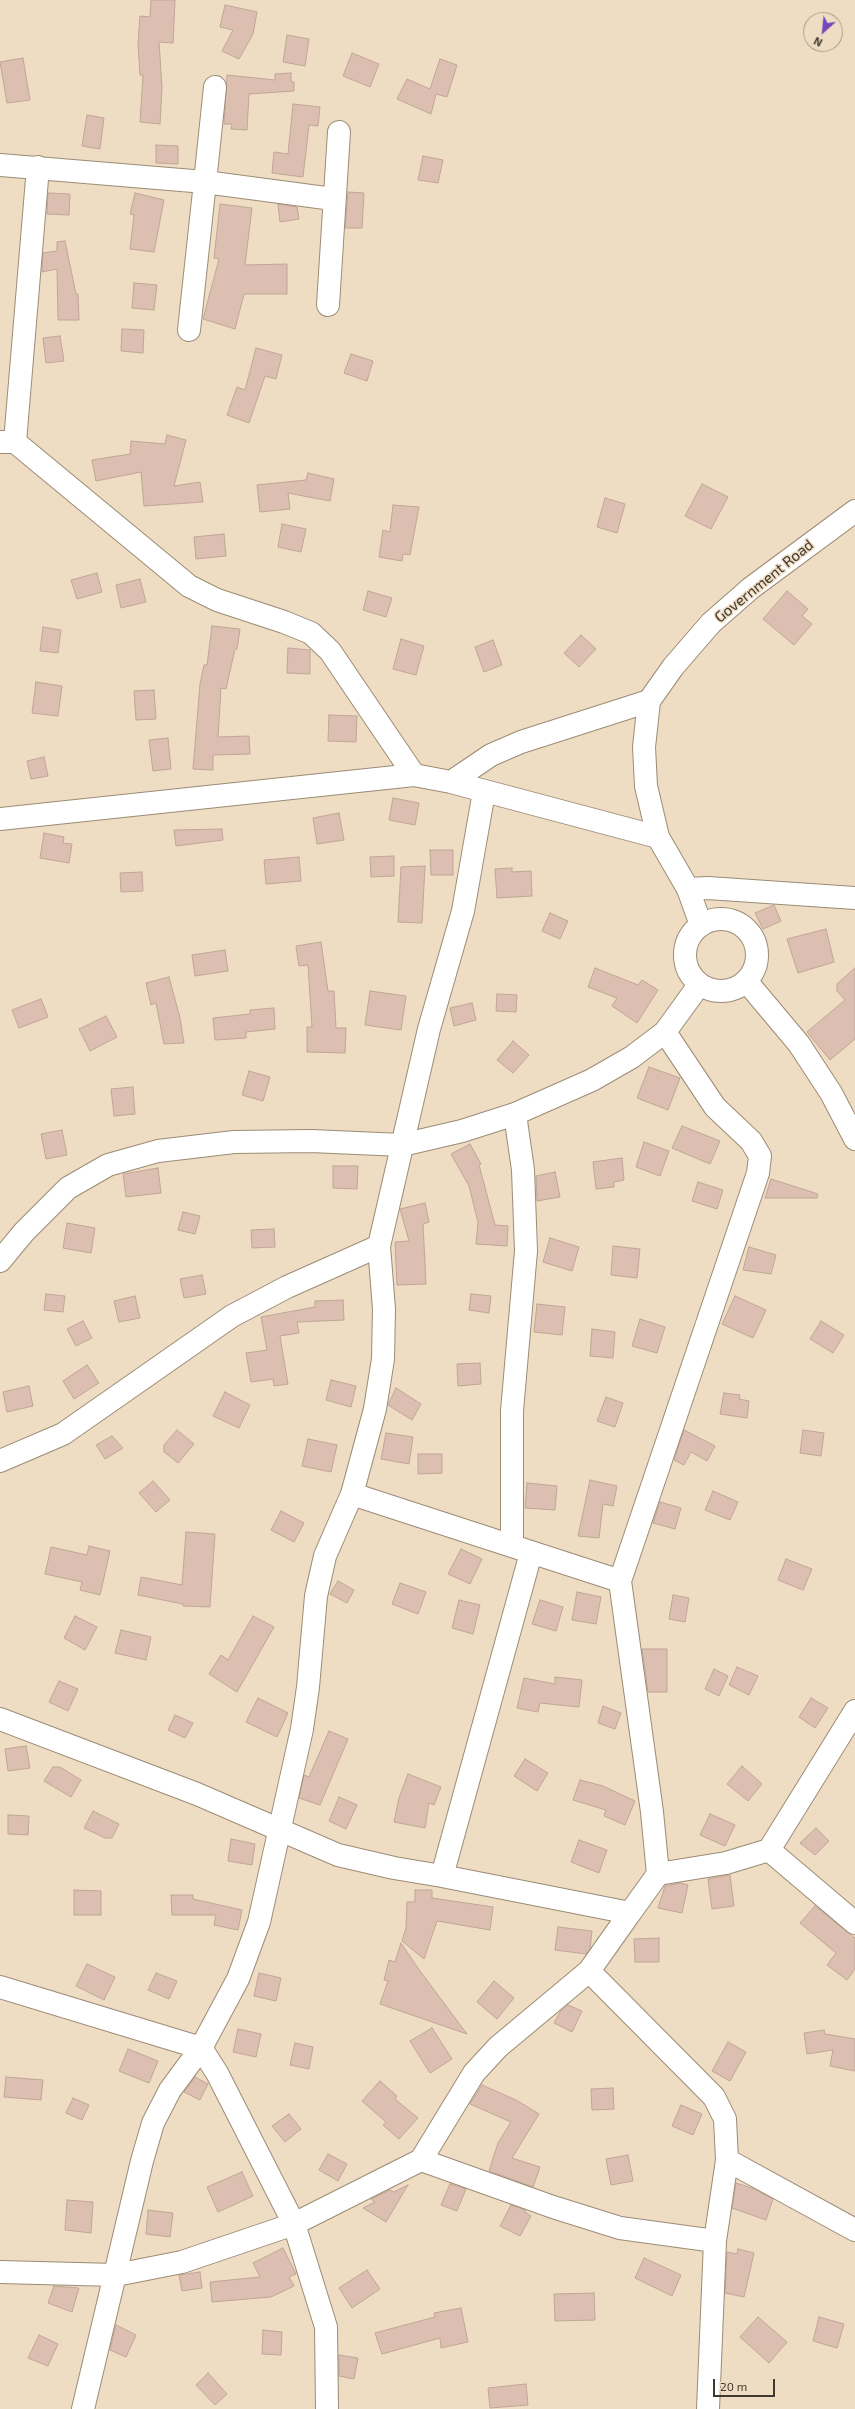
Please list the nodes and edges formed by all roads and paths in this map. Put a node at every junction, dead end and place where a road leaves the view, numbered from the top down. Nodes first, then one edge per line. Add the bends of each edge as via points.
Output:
1 (215, 87) dead end
2 (339, 132) dead end
3 (0, 165) edge
4 (38, 167) junction
5 (205, 182) junction
6 (333, 199) junction
7 (328, 305) dead end
8 (189, 330) dead end
9 (7, 442) edge
10 (855, 511) edge
11 (649, 701) junction
12 (414, 775) junction
13 (451, 782) junction
14 (484, 792) junction
15 (0, 819) edge
16 (658, 837) junction
17 (688, 889) junction
18 (855, 898) edge
19 (701, 925) junction
20 (747, 982) junction
21 (699, 985) junction
22 (666, 1032) junction
23 (515, 1114) junction
24 (855, 1138) edge
25 (402, 1145) junction
26 (379, 1246) junction
27 (0, 1261) edge
28 (0, 1461) edge
29 (352, 1494) junction
30 (522, 1549) junction
31 (620, 1581) junction
32 (855, 1711) edge
33 (0, 1719) edge
34 (280, 1830) junction
35 (769, 1850) junction
36 (658, 1874) junction
37 (442, 1876) junction
38 (630, 1913) junction
39 (855, 1923) edge
40 (589, 1971) junction
41 (0, 1987) edge
42 (201, 2048) junction
43 (420, 2160) junction
44 (727, 2160) junction
45 (294, 2224) junction
46 (855, 2230) edge
47 (715, 2241) junction
48 (0, 2272) edge
49 (116, 2275) junction
50 (83, 2409) edge
51 (327, 2409) edge
52 (708, 2409) edge

1 - 5 street
2 - 6 street
3 - 4 street
4 - 5 street
4 - 9 street
5 - 6 street
5 - 8 street
6 - 7 street
9 - 12 street via 189,586 217,600 311,633 330,651
10 - 11 street, Government Road via 751,588 711,623 673,667
11 - 13 street via 521,742 491,755
11 - 16 street, Government Road via 644,747 645,778
12 - 13 street
12 - 15 street
13 - 14 street
14 - 16 street
14 - 25 street via 463,911 429,1029
16 - 17 street, Government Road
17 - 18 street via 708,888
17 - 19 street, Government Road
19 - 20 street via 713,920 727,919 750,932 756,944 758,958
19 - 21 street via 689,937 684,954 688,972
20 - 21 street via 736,989 724,992 711,991
20 - 24 street via 799,1044 831,1093
21 - 22 street
22 - 23 street via 632,1057 592,1080
22 - 31 street via 715,1107 751,1141 760,1156 758,1173
23 - 25 street via 462,1132
23 - 30 street via 523,1170 526,1251 512,1411
25 - 26 street
25 - 27 street via 311,1141 234,1142 158,1151 108,1165 68,1188 24,1232
26 - 28 street via 287,1287 232,1316 63,1434
26 - 29 street via 384,1309 383,1359 375,1409
29 - 30 street
29 - 34 street via 325,1556 316,1596 302,1729
30 - 31 street
30 - 37 street
31 - 36 street via 652,1812
32 - 35 street
33 - 34 street via 197,1794
34 - 37 street via 338,1855
34 - 42 street via 259,1922 238,1978
35 - 36 street via 726,1863
35 - 39 street
36 - 38 street
37 - 38 street
38 - 40 street
40 - 43 street via 498,2047 474,2073
40 - 44 street via 714,2097 725,2119
41 - 42 street
42 - 45 street via 218,2073
42 - 49 street via 170,2090 153,2123
43 - 45 street
43 - 47 street via 620,2228
44 - 46 street
44 - 47 street
45 - 49 street via 182,2262
45 - 51 street via 326,2327
47 - 52 street
48 - 49 street
49 - 50 street

